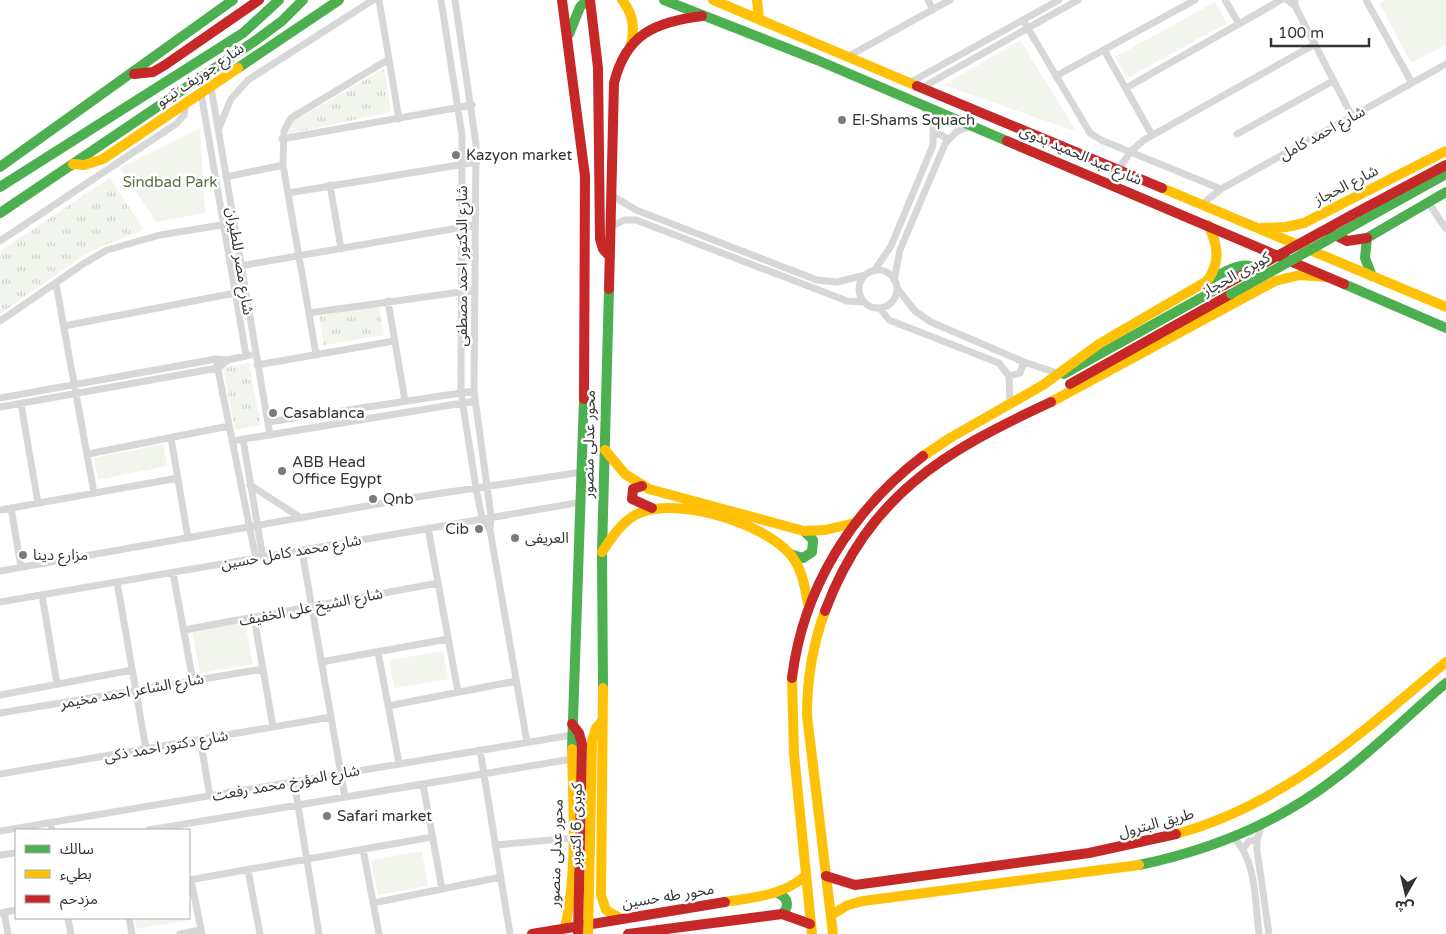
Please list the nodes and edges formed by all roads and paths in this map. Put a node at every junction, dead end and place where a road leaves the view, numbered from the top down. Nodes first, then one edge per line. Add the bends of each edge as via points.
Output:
1 (233, 0) edge
2 (259, 0) edge
3 (279, 0) edge
4 (303, 0) edge
5 (339, 0) edge
6 (373, 0) edge
7 (379, 0) edge
8 (441, 0) edge
9 (454, 0) edge
10 (562, 0) edge
11 (588, 0) edge
12 (622, 0) edge
13 (664, 0) edge
14 (713, 0) edge
15 (758, 0) edge
16 (928, 0) edge
17 (950, 0) edge
18 (1059, 0) edge
19 (1078, 0) edge
20 (1195, 0) edge
21 (1225, 0) edge
22 (1281, 0) edge
23 (1287, 0) edge
24 (1367, 0) edge
25 (1295, 3) edge
26 (933, 10) junction
27 (702, 16) junction
28 (759, 19) junction
29 (1023, 20) junction
30 (1239, 24) junction
31 (1028, 28) junction
32 (567, 38) junction
33 (631, 44) junction
34 (1315, 44) junction
35 (1104, 50) junction
36 (849, 56) junction
37 (388, 59) junction
38 (1446, 64) edge
39 (132, 74) junction
40 (1056, 76) junction
41 (1333, 81) junction
42 (911, 82) junction
43 (1412, 83) junction
44 (211, 87) junction
45 (923, 87) junction
46 (1126, 88) junction
47 (201, 93) junction
48 (186, 103) junction
49 (472, 105) junction
50 (923, 105) junction
51 (458, 108) junction
52 (1352, 116) junction
53 (399, 118) junction
54 (971, 125) junction
55 (218, 131) junction
56 (935, 134) junction
57 (1237, 134) dead end
58 (1152, 135) junction
59 (282, 139) junction
60 (948, 140) junction
61 (1446, 150) edge
62 (1130, 152) junction
63 (477, 162) junction
64 (74, 164) junction
65 (463, 164) junction
66 (283, 165) junction
67 (1446, 165) edge
68 (0, 167) edge
69 (1119, 169) junction
70 (1446, 174) edge
71 (226, 177) junction
72 (330, 185) junction
73 (0, 187) edge
74 (1221, 190) junction
75 (1446, 192) edge
76 (288, 193) junction
77 (613, 196) junction
78 (1428, 202) junction
79 (1201, 205) junction
80 (631, 207) junction
81 (0, 213) edge
82 (1321, 215) junction
83 (1355, 219) junction
84 (628, 220) junction
85 (234, 223) junction
86 (224, 225) junction
87 (475, 225) junction
88 (1208, 225) junction
89 (612, 227) junction
90 (462, 228) junction
91 (1255, 229) junction
92 (1446, 229) edge
93 (1367, 238) junction
94 (0, 242) edge
95 (341, 249) junction
96 (299, 256) junction
97 (610, 257) junction
98 (240, 266) junction
99 (874, 271) junction
100 (865, 275) junction
101 (1372, 276) junction
102 (1326, 277) junction
103 (894, 280) junction
104 (1206, 281) junction
105 (56, 284) junction
106 (897, 288) junction
107 (1262, 288) junction
108 (475, 290) junction
109 (463, 291) junction
110 (235, 293) junction
111 (388, 301) junction
112 (864, 302) junction
113 (1446, 307) edge
114 (880, 308) junction
115 (309, 313) junction
116 (0, 322) edge
117 (64, 326) junction
118 (1446, 328) edge
119 (394, 341) junction
120 (255, 354) junction
121 (316, 354) junction
122 (246, 355) junction
123 (216, 359) junction
124 (228, 360) junction
125 (1024, 362) junction
126 (257, 365) junction
127 (218, 368) junction
128 (1061, 374) junction
129 (1009, 376) junction
130 (75, 384) junction
131 (474, 391) junction
132 (461, 393) junction
133 (77, 394) junction
134 (0, 398) edge
135 (405, 401) junction
136 (475, 401) junction
137 (462, 403) junction
138 (21, 404) junction
139 (1010, 404) junction
140 (1042, 404) junction
141 (0, 407) edge
142 (268, 422) junction
143 (229, 426) junction
144 (270, 435) junction
145 (171, 438) junction
146 (243, 440) junction
147 (232, 441) junction
148 (605, 450) junction
149 (88, 454) junction
150 (582, 472) junction
151 (178, 478) junction
152 (250, 485) junction
153 (487, 486) junction
154 (642, 486) junction
155 (476, 488) junction
156 (94, 493) junction
157 (582, 502) junction
158 (38, 503) junction
159 (11, 508) junction
160 (652, 508) junction
161 (0, 510) edge
162 (491, 516) junction
163 (301, 518) junction
164 (482, 518) junction
165 (854, 523) junction
166 (257, 525) junction
167 (249, 527) junction
168 (428, 528) junction
169 (490, 530) junction
170 (804, 531) junction
171 (188, 538) junction
172 (302, 551) junction
173 (602, 552) junction
174 (790, 554) junction
175 (259, 558) junction
176 (21, 567) junction
177 (0, 570) edge
178 (173, 573) junction
179 (117, 582) junction
180 (438, 583) junction
181 (42, 595) junction
182 (0, 602) edge
183 (808, 605) junction
184 (312, 606) junction
185 (254, 617) junction
186 (184, 630) junction
187 (448, 639) junction
188 (378, 652) junction
189 (322, 662) junction
190 (1446, 662) edge
191 (263, 669) junction
192 (132, 670) junction
193 (193, 681) junction
194 (516, 681) junction
195 (1446, 683) edge
196 (58, 684) junction
197 (136, 690) junction
198 (458, 692) junction
199 (0, 693) edge
200 (388, 706) junction
201 (0, 714) edge
202 (331, 717) junction
203 (603, 720) junction
204 (572, 724) junction
205 (274, 727) junction
206 (572, 735) junction
207 (200, 740) junction
208 (527, 742) junction
209 (146, 749) junction
210 (480, 750) junction
211 (572, 759) junction
212 (399, 763) junction
213 (341, 773) junction
214 (0, 774) edge
215 (484, 774) junction
216 (294, 781) junction
217 (423, 784) junction
218 (210, 796) junction
219 (345, 797) junction
220 (298, 805) junction
221 (1262, 824) junction
222 (52, 826) edge
223 (21, 829) edge
224 (155, 829) edge
225 (15, 830) edge
226 (0, 831) edge
227 (432, 837) junction
228 (1233, 837) junction
229 (574, 838) junction
230 (1257, 840) junction
231 (496, 845) junction
232 (363, 849) junction
233 (1243, 849) junction
234 (1106, 851) junction
235 (15, 853) edge
236 (0, 856) edge
237 (307, 859) junction
238 (248, 870) junction
239 (1110, 870) junction
240 (826, 876) junction
241 (500, 877) junction
242 (804, 877) junction
243 (190, 880) edge
244 (855, 885) junction
245 (442, 889) junction
246 (584, 889) junction
247 (778, 893) junction
248 (601, 899) junction
249 (571, 900) junction
250 (373, 903) junction
251 (856, 903) junction
252 (15, 910) edge
253 (2, 913) edge
254 (782, 914) junction
255 (831, 915) junction
256 (620, 918) junction
257 (68, 919) edge
258 (129, 919) edge
259 (565, 928) junction
260 (811, 929) edge
261 (202, 932) edge
262 (8, 934) edge
263 (71, 934) edge
264 (132, 934) edge
265 (180, 934) edge
266 (260, 934) edge
267 (319, 934) edge
268 (379, 934) edge
269 (510, 934) edge
270 (532, 934) edge
271 (578, 934) edge
272 (588, 934) edge
273 (628, 934) edge
274 (834, 934) edge
275 (1259, 934) edge
276 (1269, 934) edge

1 - 39 main road
2 - 39 main road via 165,66 152,72
3 - 73 main road via 243,33
4 - 64 main road, شارع جوزيف تيتو via 255,41
5 - 44 main road, شارع جوزيف تيتو
6 - 55 street via 248,80 227,106
7 - 37 street
8 - 51 street, شارع الدكتور احمد مصطفى
9 - 49 street, شارع الدكتور احمد مصطفى
10 - 32 main road, محور عدلى منصور
11 - 32 main road via 578,12
11 - 97 main road via 593,18 599,88 600,239
12 - 33 main road via 634,22
13 - 27 main road
14 - 28 main road, شارع عبد الحميد بدوى
15 - 28 main road
16 - 26 street
17 - 26 street
18 - 29 street
19 - 31 street
20 - 35 street
21 - 30 street
22 - 30 street
23 - 25 street
24 - 43 street
25 - 34 street
26 - 36 street
27 - 33 main road, محور عدلى منصور via 663,22
27 - 50 main road, شارع عبد الحميد بدوى
28 - 36 main road, شارع عبد الحميد بدوى
29 - 31 street
29 - 42 street
30 - 46 street
31 - 40 street
31 - 45 street
32 - 150 main road, محور عدلى منصور via 585,198
33 - 77 main road, محور عدلى منصور via 620,61 614,82
34 - 41 street
34 - 58 street
35 - 40 street
35 - 46 street
36 - 42 main road, شارع عبد الحميد بدوى
37 - 53 street
37 - 59 street via 291,118
38 - 43 street, شارع احمد كامل
39 - 68 main road
40 - 62 street via 1090,133
41 - 52 street
41 - 57 street
42 - 45 main road, شارع عبد الحميد بدوى
43 - 52 street, شارع احمد كامل
44 - 47 main road, شارع جوزيف تيتو
44 - 55 street, شارع مصر للطيران
45 - 69 main road, شارع عبد الحميد بدوى
46 - 58 street
47 - 48 main road, شارع جوزيف تيتو
47 - 86 street, شارع مصر للطيران
48 - 64 main road, شارع جوزيف تيتو via 103,159 84,165
48 - 94 street via 184,115 176,124
49 - 51 street
49 - 63 street, شارع الدكتور احمد مصطفى
50 - 54 main road, شارع عبد الحميد بدوى
50 - 56 street
51 - 53 street
51 - 65 street, شارع الدكتور احمد مصطفى
52 - 74 street, شارع احمد كامل
53 - 59 street
54 - 60 street via 960,129
54 - 88 main road, شارع عبد الحميد بدوى
55 - 71 street, شارع مصر للطيران
56 - 60 street
56 - 99 street via 891,246
58 - 62 street
59 - 66 street
60 - 103 street via 900,250
61 - 82 main road, شارع الحجاز
62 - 69 street
62 - 74 street
63 - 65 street
63 - 87 street, شارع الدكتور احمد مصطفى
64 - 81 main road, شارع جوزيف تيتو
65 - 72 street
65 - 90 street, شارع الدكتور احمد مصطفى
66 - 71 street
66 - 76 street
67 - 83 main road, كوبرى الحجاز
69 - 79 main road, شارع عبد الحميد بدوى
70 - 83 main road, كوبرى الحجاز
71 - 85 street, شارع مصر للطيران
72 - 76 street
72 - 95 street
74 - 79 street, شارع احمد كامل
75 - 78 main road
76 - 96 street
77 - 80 street
77 - 89 main road, محور عدلى منصور
78 - 92 street
78 - 93 main road
79 - 91 main road, شارع عبد الحميد بدوى
80 - 84 street via 627,212
80 - 100 street via 817,280 837,282
82 - 91 main road, شارع الحجاز via 1295,226
82 - 93 main road via 1325,226 1338,238 1350,242
83 - 128 main road, كوبرى الحجاز, bridge via 1224,285 1080,367
83 - 140 main road, كوبرى الحجاز, bridge via 1231,294 1070,384
84 - 89 street
84 - 112 street via 847,301
85 - 86 street
85 - 98 street, شارع مصر للطيران
86 - 105 street via 160,235 107,250
86 - 110 street, شارع مصر للطيران
87 - 90 street
87 - 108 street, شارع الدكتور احمد مصطفى
88 - 102 main road, شارع عبد الحميد بدوى
88 - 104 main road via 1218,256 1215,269
89 - 97 main road, محور عدلى منصور
90 - 95 street
90 - 109 street, شارع الدكتور احمد مصطفى
91 - 101 main road, شارع عبد الحميد بدوى
93 - 101 main road via 1364,260
95 - 96 street
96 - 98 street
96 - 115 street
97 - 148 main road, محور عدلى منصور
98 - 120 street, شارع مصر للطيران
99 - 100 street
99 - 103 street via 886,272
100 - 112 street via 859,291
101 - 113 main road, شارع عبد الحميد بدوى
102 - 107 main road via 1291,276
102 - 118 main road, شارع عبد الحميد بدوى
103 - 106 street
104 - 107 main road via 1250,264 1262,273
104 - 128 main road via 1084,354
105 - 116 street
105 - 117 street
106 - 114 street via 894,300
106 - 125 street via 915,311 931,322
107 - 140 main road via 1079,388
108 - 109 street
108 - 131 street, شارع الدكتور احمد مصطفى
109 - 111 street
109 - 132 street, شارع الدكتور احمد مصطفى
110 - 117 street
110 - 122 street, شارع مصر للطيران
111 - 115 street
111 - 119 street
112 - 114 street
114 - 129 street via 889,320 995,361
115 - 121 street
117 - 130 street
119 - 121 street
119 - 135 street
120 - 122 street
120 - 126 street, شارع مصر للطيران
121 - 126 street
122 - 124 street
123 - 124 street
123 - 127 street
123 - 130 street
124 - 127 street
125 - 128 street
125 - 129 street via 1020,373
126 - 142 street, شارع مصر للطيران
127 - 133 street
127 - 143 street
128 - 139 main road
129 - 139 street
130 - 133 street
130 - 134 street
131 - 132 street
131 - 136 street, شارع الدكتور احمد مصطفى
132 - 135 street
132 - 137 street, شارع الدكتور احمد مصطفى
133 - 138 street
133 - 149 street
135 - 142 street
136 - 137 street
136 - 153 street, شارع الدكتور احمد مصطفى
137 - 144 street
137 - 155 street, شارع الدكتور احمد مصطفى
138 - 141 street
138 - 158 street
139 - 165 main road via 922,457 882,491
140 - 240 main road via 953,452 912,482 862,538 832,591 814,648 807,708
142 - 144 street, شارع مصر للطيران
143 - 145 street
143 - 147 street
144 - 146 street
145 - 149 street
145 - 151 street
146 - 147 street
146 - 152 street
147 - 167 street
148 - 154 main road via 625,474
148 - 173 main road, محور عدلى منصور
149 - 156 street
150 - 153 street
150 - 157 main road, محور عدلى منصور
151 - 156 street
151 - 171 street
152 - 163 street
152 - 166 street
153 - 155 street
153 - 162 street, شارع الدكتور احمد مصطفى
154 - 160 main road via 633,490 632,499
154 - 170 main road via 663,495
155 - 163 street
155 - 164 street, شارع الدكتور احمد مصطفى
156 - 158 street
157 - 162 street, شارع محمد كامل حسين
157 - 204 main road, محور عدلى منصور
158 - 159 street
159 - 161 street
159 - 176 street
160 - 173 main road via 623,524
160 - 174 main road via 694,511 728,520 766,537
162 - 164 street, شارع محمد كامل حسين
162 - 169 street, شارع الدكتور احمد مصطفى
163 - 166 street
164 - 168 street, شارع محمد كامل حسين
164 - 169 street, شارع الدكتور احمد مصطفى
165 - 170 main road
165 - 183 main road via 825,568
166 - 167 street
166 - 175 street
167 - 171 street
167 - 175 street
168 - 172 street, شارع محمد كامل حسين
168 - 180 street
169 - 194 street, شارع الدكتور احمد مصطفى
170 - 174 main road via 814,542 812,552 803,558
171 - 176 street
172 - 175 street, شارع محمد كامل حسين
172 - 184 street
173 - 203 main road, محور عدلى منصور
174 - 183 main road via 804,584
175 - 178 street, شارع محمد كامل حسين
176 - 177 street
178 - 179 street, شارع محمد كامل حسين
178 - 186 street
179 - 181 street, شارع محمد كامل حسين
179 - 192 street
180 - 184 street, شارع الشيخ على الخفيف
180 - 187 street
181 - 182 street, شارع محمد كامل حسين
181 - 196 street
183 - 242 main road via 794,664 791,707
184 - 185 street, شارع الشيخ على الخفيف
184 - 189 street
185 - 186 street, شارع الشيخ على الخفيف
185 - 191 street
186 - 193 street
187 - 188 street
187 - 198 street
188 - 189 street
188 - 200 street
189 - 202 street
190 - 234 main road, طريق البترول via 1321,763 1271,795 1197,828
191 - 193 street, شارع الشاعر احمد مخيمر
191 - 205 street
192 - 196 street, شارع الشاعر احمد مخيمر
192 - 197 street
193 - 197 street, شارع الشاعر احمد مخيمر
194 - 198 street
194 - 208 street, شارع الدكتور احمد مصطفى
195 - 221 main road via 1333,781
196 - 199 street, شارع الشاعر احمد مخيمر
197 - 201 street, شارع الشاعر احمد مخيمر
197 - 209 street
198 - 200 street
200 - 212 street
202 - 205 street, شارع دكتور احمد ذكى
202 - 213 street
203 - 246 main road, كوبرى 6 اكتوبر via 593,737
203 - 248 main road, محور عدلى منصور
204 - 206 main road, محور عدلى منصور
204 - 246 main road, كوبرى 6 اكتوبر via 582,744
205 - 207 street, شارع دكتور احمد ذكى
206 - 208 street, شارع المؤرخ محمد رفعت
206 - 211 main road, محور عدلى منصور
207 - 209 street, شارع دكتور احمد ذكى
207 - 218 street
208 - 210 street, شارع المؤرخ محمد رفعت
209 - 214 street, شارع دكتور احمد ذكى
210 - 212 street, شارع المؤرخ محمد رفعت
210 - 215 street
211 - 215 street, شارع المؤرخ محمد رفعت
211 - 229 main road, محور عدلى منصور
212 - 213 street, شارع المؤرخ محمد رفعت
213 - 216 street, شارع المؤرخ محمد رفعت
213 - 219 street
215 - 217 street, شارع المؤرخ محمد رفعت
215 - 231 street
216 - 218 street, شارع المؤرخ محمد رفعت
216 - 220 street
217 - 219 street, شارع المؤرخ محمد رفعت
217 - 227 street
218 - 222 street, شارع المؤرخ محمد رفعت
219 - 220 street, شارع المؤرخ محمد رفعت
220 - 224 street, شارع المؤرخ محمد رفعت
220 - 237 street
221 - 228 main road
221 - 230 street
222 - 223 street, شارع المؤرخ محمد رفعت
225 - 226 street, شارع المؤرخ محمد رفعت
227 - 232 street
227 - 245 street
228 - 233 street
228 - 239 main road via 1172,858
229 - 231 street
229 - 249 main road, محور عدلى منصور
230 - 233 street via 1249,841
230 - 276 street
231 - 241 street
232 - 237 street
232 - 250 street
233 - 275 street via 1249,864
234 - 239 main road
234 - 244 main road, طريق البترول
235 - 236 street
237 - 238 street
237 - 267 street
238 - 243 street
238 - 266 street
239 - 251 main road
240 - 244 main road, طريق البترول
240 - 255 main road
241 - 245 street
241 - 269 street
242 - 247 main road, محور طه حسين
242 - 260 main road
243 - 261 street
244 - 251 main road via 850,894
245 - 250 street
246 - 271 main road, كوبرى 6 اكتوبر, bridge
246 - 272 main road, كوبرى 6 اكتوبر, bridge
247 - 254 main road via 788,902
247 - 256 main road, محور طه حسين
248 - 249 main road via 586,906
248 - 256 main road via 609,913
249 - 259 main road, محور عدلى منصور
250 - 268 street
251 - 255 main road
252 - 253 street
253 - 262 street
254 - 260 main road, محور طه حسين
254 - 273 main road, محور طه حسين
255 - 274 main road
256 - 259 main road, محور طه حسين
257 - 263 street
258 - 264 street
259 - 270 main road, محور طه حسين
261 - 265 street

